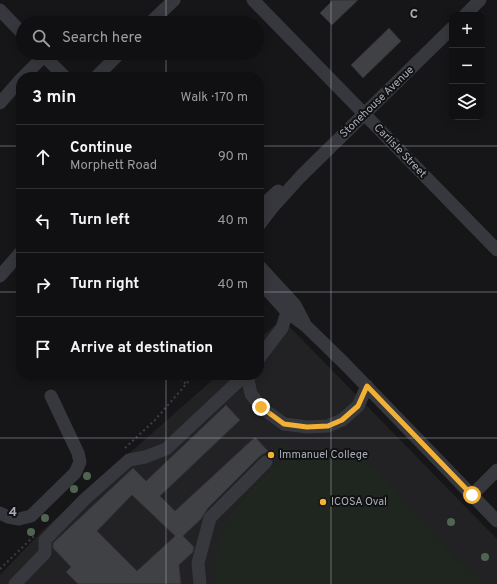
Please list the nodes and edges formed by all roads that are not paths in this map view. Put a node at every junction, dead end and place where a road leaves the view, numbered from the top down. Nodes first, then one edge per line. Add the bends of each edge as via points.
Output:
1 (174, 0) edge
2 (253, 0) edge
3 (480, 0) edge
4 (0, 10) edge
5 (468, 12) edge
6 (157, 16) edge
7 (16, 27) edge
8 (449, 31) edge
9 (37, 60) edge
10 (48, 60) edge
11 (113, 60) edge
12 (27, 72) edge
13 (60, 72) edge
14 (101, 72) edge
15 (16, 85) edge
16 (0, 103) edge
17 (364, 114) junction
18 (301, 176) junction
19 (264, 203) edge
20 (264, 219) edge
21 (497, 250) edge
22 (16, 258) edge
23 (264, 271) edge
24 (0, 276) edge
25 (264, 287) edge
26 (287, 312) junction
27 (306, 326) junction
28 (264, 351) edge
29 (241, 380) edge
30 (247, 380) edge
31 (367, 386) junction
32 (51, 396) dead end
33 (266, 462) dead end
34 (497, 470) edge
35 (472, 495) junction
36 (0, 513) edge
37 (497, 520) edge
38 (15, 584) edge
39 (200, 584) edge

1 - 6 street
2 - 17 street, Carlisle Street
3 - 5 street
4 - 7 street
8 - 17 street, Stonehouse Avenue
9 - 12 street
10 - 13 street
11 - 14 street
15 - 16 street
17 - 18 street, Stonehouse Avenue
17 - 21 street, Carlisle Street
18 - 19 street, Stonehouse Avenue via 280,189
18 - 20 street, Stonehouse Avenue
22 - 24 street
23 - 27 street via 295,305
25 - 26 street
26 - 27 street
26 - 28 street via 282,328
27 - 31 street
29 - 38 street via 166,449 129,460 85,499 45,540 45,553
30 - 31 street via 251,394 261,407 284,424 307,427 328,426 342,420 358,406
31 - 35 street
32 - 36 street via 80,462 75,473 31,516 19,519
33 - 39 street via 210,518 198,563
34 - 35 street
35 - 37 street

